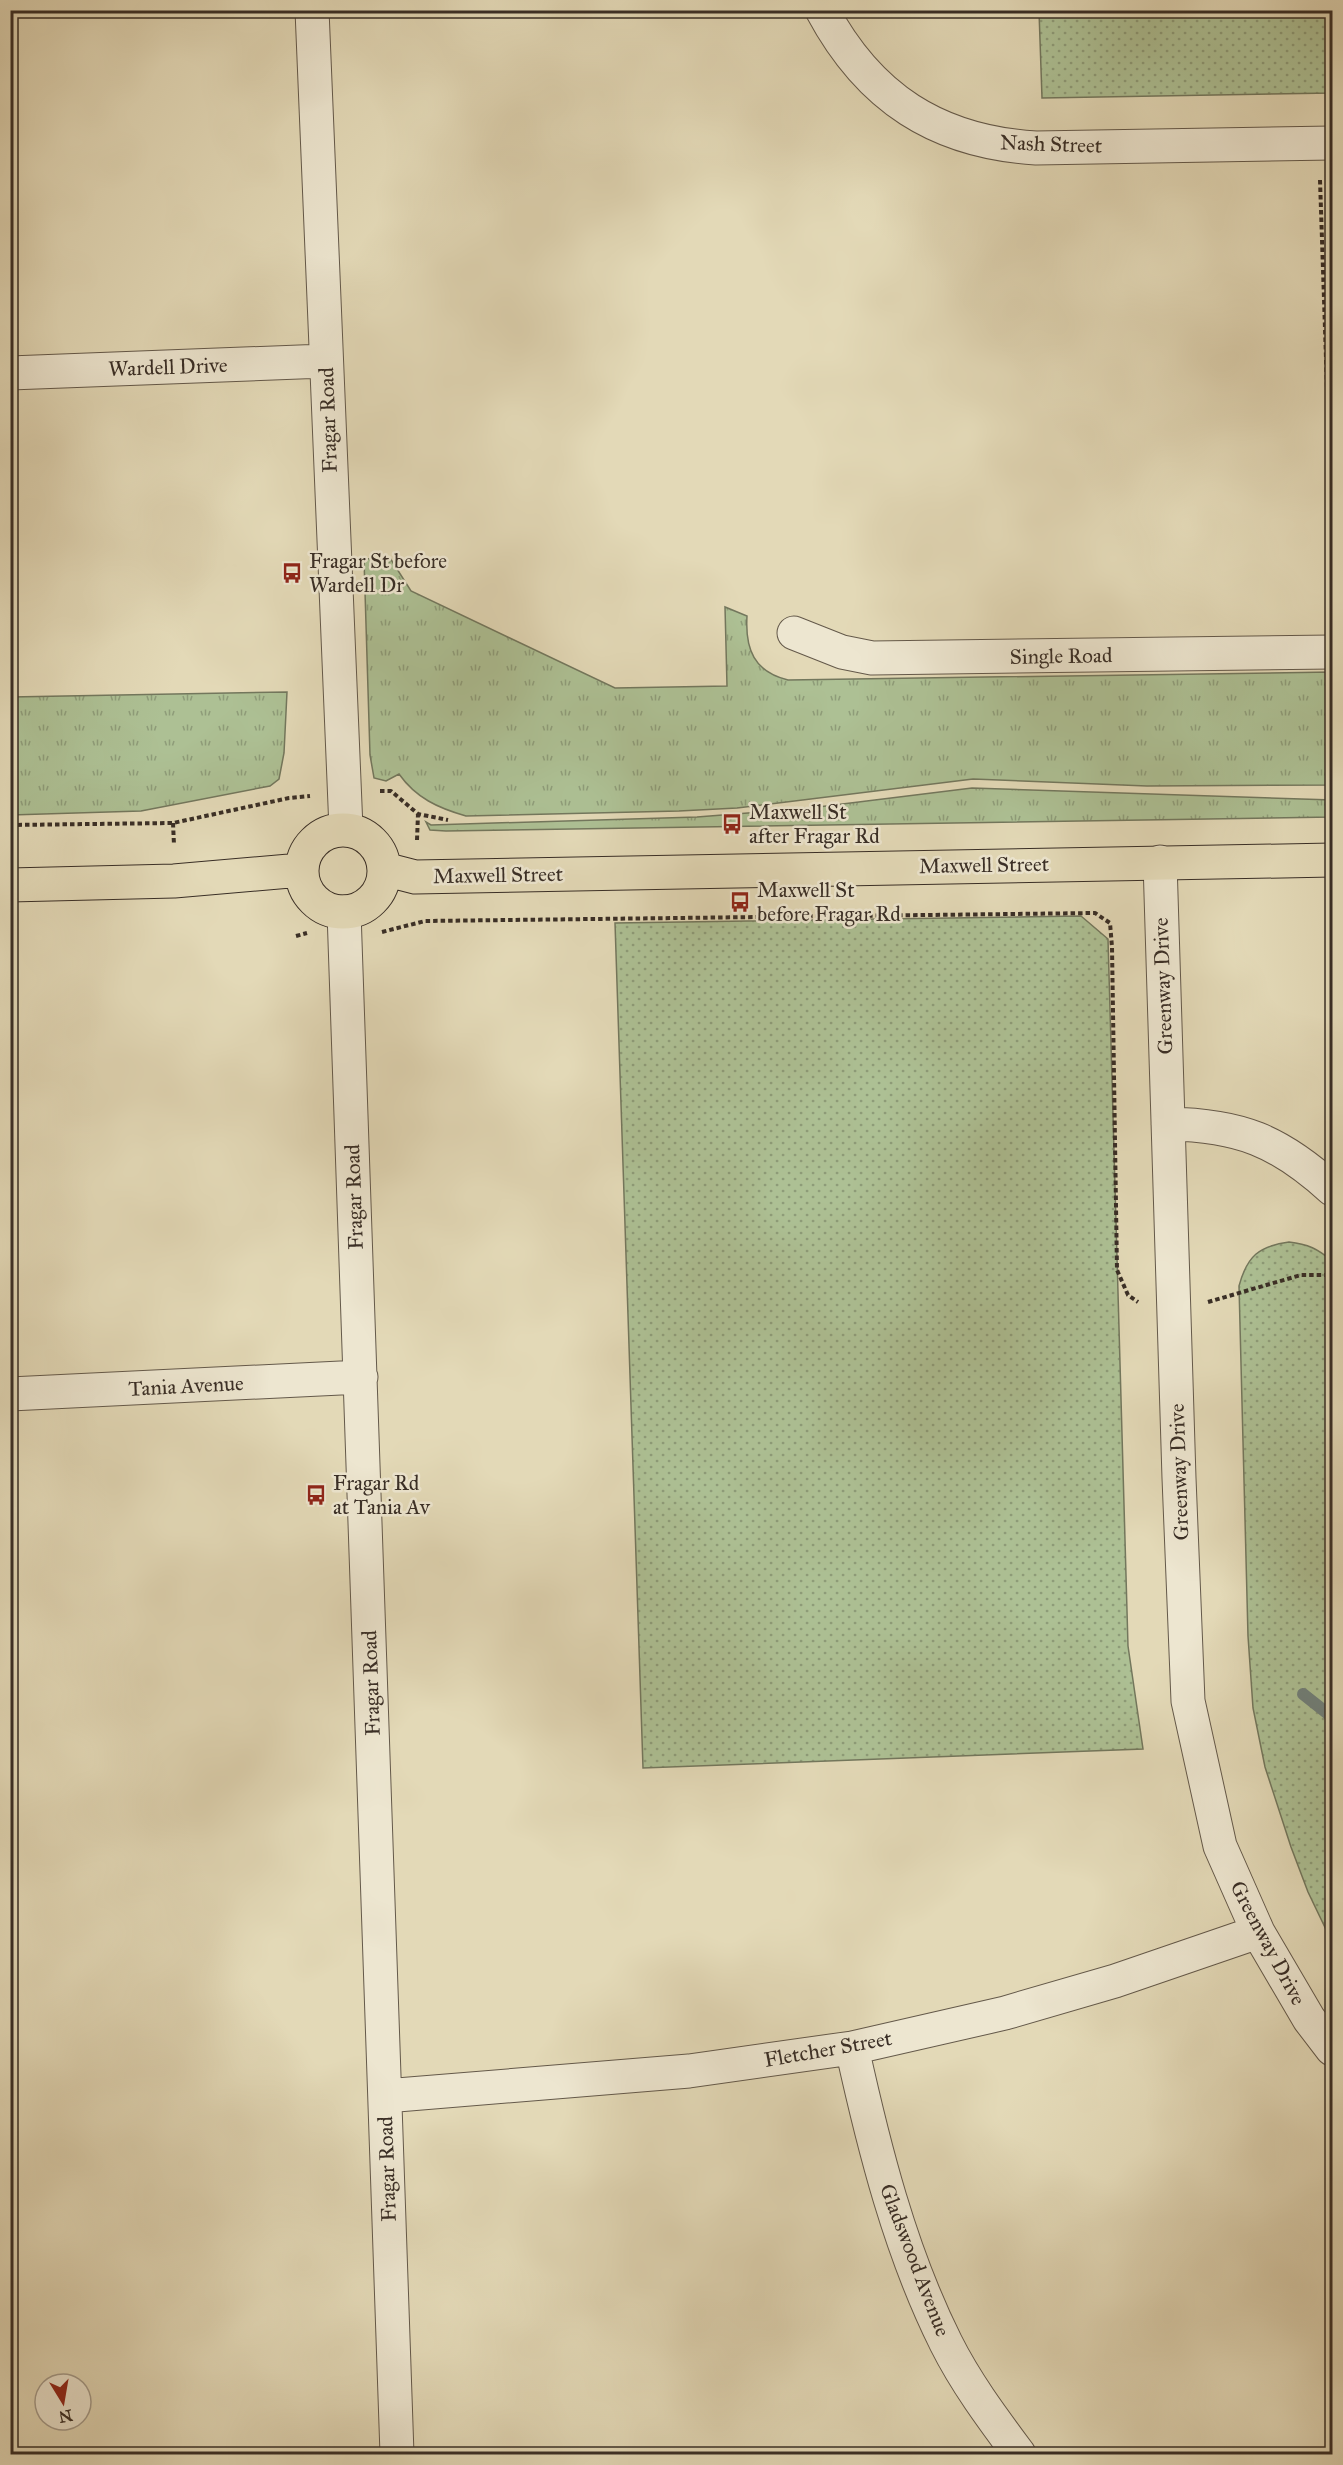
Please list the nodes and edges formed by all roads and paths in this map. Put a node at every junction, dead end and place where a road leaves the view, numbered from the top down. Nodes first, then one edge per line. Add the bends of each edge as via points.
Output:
1 (312, 10) edge
2 (822, 10) edge
3 (1326, 144) edge
4 (325, 361) junction
5 (10, 374) edge
6 (1332, 536) edge
7 (794, 633) dead end
8 (1332, 652) edge
9 (391, 791) dead end
10 (290, 798) dead end
11 (448, 820) dead end
12 (173, 823) junction
13 (10, 825) edge
14 (346, 829) junction
15 (174, 845) dead end
16 (1332, 860) edge
17 (1160, 862) junction
18 (384, 869) junction
19 (301, 870) junction
20 (10, 885) edge
21 (344, 912) junction
22 (382, 932) dead end
23 (307, 933) dead end
24 (296, 936) dead end
25 (1168, 1124) junction
26 (1332, 1189) edge
27 (1332, 1275) edge
28 (1214, 1302) dead end
29 (1138, 1303) dead end
30 (361, 1377) junction
31 (10, 1394) edge
32 (1258, 1932) junction
33 (852, 2048) junction
34 (1332, 2049) edge
35 (385, 2096) junction
36 (397, 2454) edge
37 (1019, 2454) edge

1 - 4 street, Fragar Road
2 - 3 street, Nash Street via 846,51 880,88 926,120 973,138 1036,148
3 - 6 path
4 - 5 street, Wardell Drive
4 - 14 street, Fragar Road
7 - 8 street, Single Road via 842,652 872,658
9 - 11 path via 418,814
10 - 12 path
12 - 13 path
12 - 15 path
14 - 18 main road via 368,838 382,857
14 - 19 main road via 320,836 310,845
16 - 17 main road, Maxwell Street
17 - 18 main road, Maxwell Street via 415,877
17 - 25 street, Greenway Drive
18 - 21 main road via 377,894 368,903
19 - 20 main road via 174,881
19 - 21 main road via 309,895 331,910
21 - 30 street, Fragar Road
22 - 29 path via 417,922 1095,914 1110,923 1112,947 1117,1270 1128,1295
23 - 24 path
25 - 26 street via 1202,1124 1243,1132 1282,1149
25 - 32 street, Greenway Drive via 1188,1701 1220,1846
27 - 28 path via 1301,1275
30 - 31 street, Tania Avenue
30 - 35 street, Fragar Road
32 - 33 street, Fletcher Street via 1115,1981 1005,2013
32 - 34 street, Greenway Drive via 1309,2019
33 - 35 street, Fletcher Street via 689,2071
33 - 37 street, Gladswood Avenue via 868,2121 924,2293 952,2354
35 - 36 street, Fragar Road

